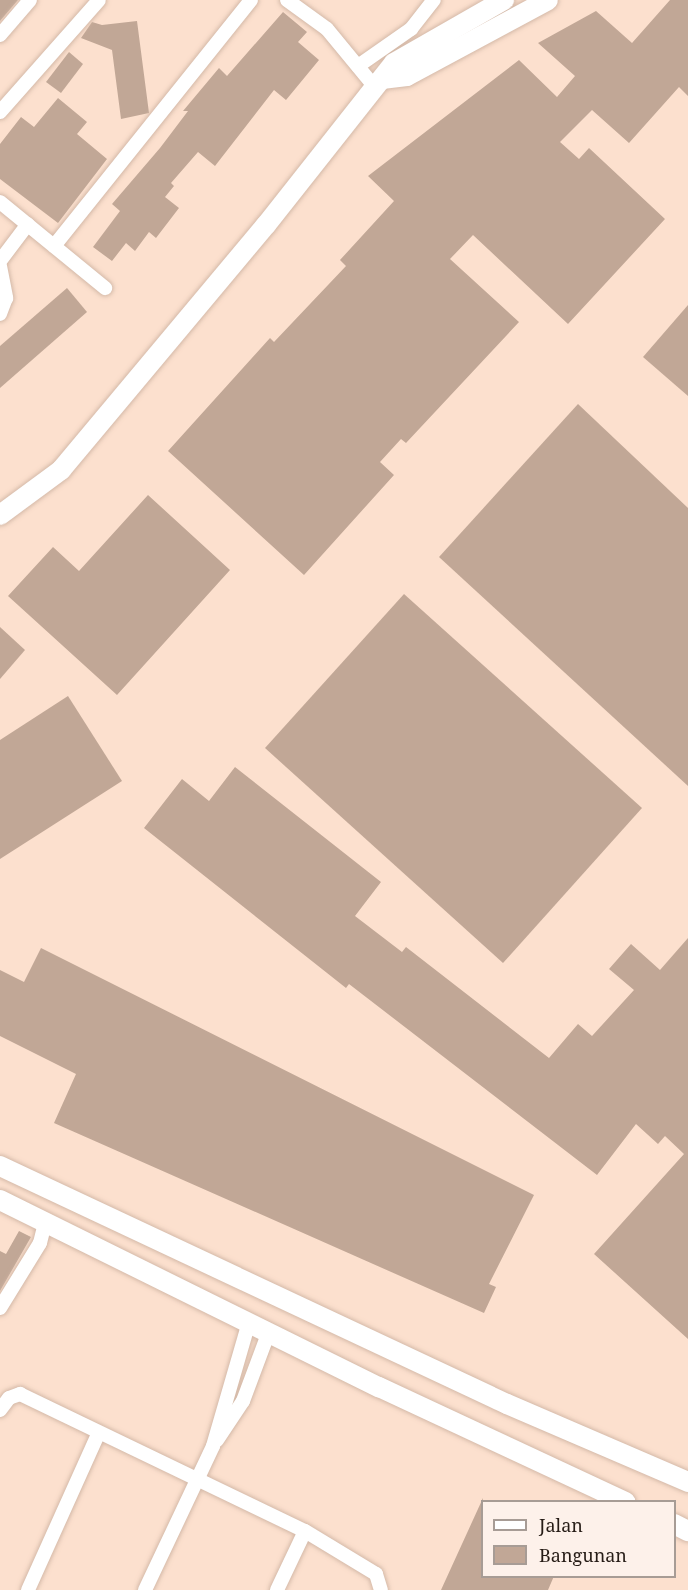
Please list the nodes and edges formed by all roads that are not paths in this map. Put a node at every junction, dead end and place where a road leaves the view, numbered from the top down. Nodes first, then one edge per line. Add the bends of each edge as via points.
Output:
1 (30, 0) edge
2 (99, 0) edge
3 (251, 0) edge
4 (287, 0) edge
5 (434, 0) edge
6 (504, 0) edge
7 (548, 0) edge
8 (0, 35) edge
9 (358, 66) junction
10 (378, 82) junction
11 (0, 112) edge
12 (0, 201) edge
13 (28, 224) junction
14 (54, 246) junction
15 (0, 264) edge
16 (105, 288) dead end
17 (0, 314) edge
18 (0, 515) edge
19 (0, 1166) edge
20 (0, 1200) edge
21 (45, 1223) junction
22 (149, 1238) junction
23 (136, 1265) junction
24 (0, 1308) edge
25 (249, 1322) junction
26 (268, 1334) junction
27 (0, 1410) edge
28 (98, 1434) junction
29 (213, 1446) junction
30 (198, 1481) junction
31 (688, 1482) edge
32 (622, 1500) edge
33 (304, 1531) junction
34 (28, 1590) edge
35 (145, 1590) edge
36 (277, 1590) edge
37 (381, 1590) edge

1 - 8 street
2 - 11 street
3 - 14 street
4 - 9 street via 327,29
5 - 9 street via 411,30
6 - 10 street via 417,48 394,63
7 - 10 street via 407,76
9 - 10 street
10 - 18 street via 266,225 61,470
12 - 13 street
13 - 14 street
13 - 15 street
14 - 16 street
15 - 17 street via 6,298
19 - 22 street
20 - 21 street
21 - 23 street
21 - 24 street via 40,1242
22 - 23 street
22 - 31 street via 507,1404
23 - 25 street
25 - 26 street
25 - 29 street
26 - 29 street via 243,1401
26 - 32 street
27 - 28 street via 9,1398 20,1394
28 - 30 street
28 - 34 street
29 - 30 street
30 - 33 street
30 - 35 street
33 - 36 street
33 - 37 street via 376,1574

